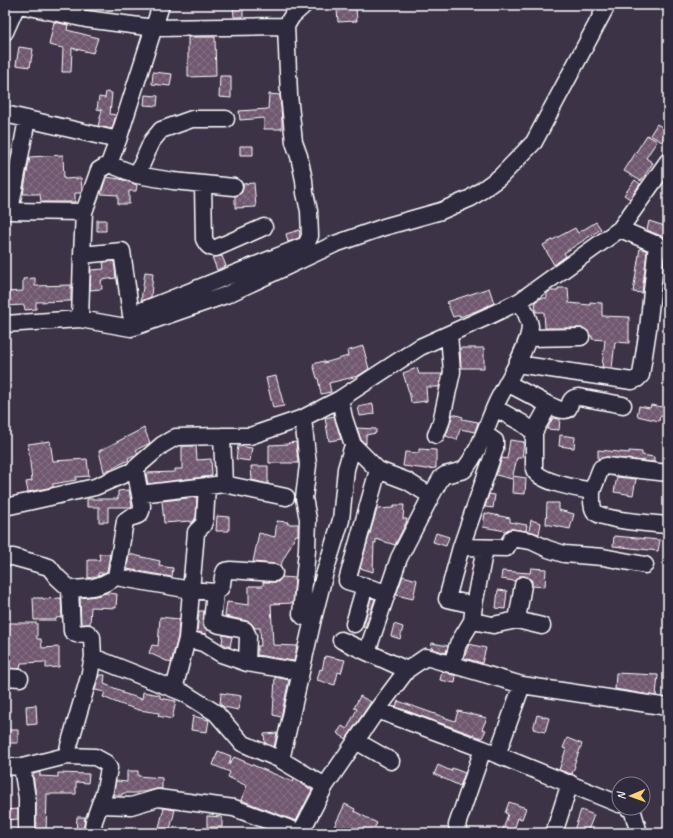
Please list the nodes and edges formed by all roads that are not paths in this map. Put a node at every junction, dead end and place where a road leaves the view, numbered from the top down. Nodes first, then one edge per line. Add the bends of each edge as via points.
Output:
1 (17, 5) edge
2 (161, 5) edge
3 (304, 5) edge
4 (607, 5) edge
5 (286, 26) junction
6 (154, 28) junction
7 (5, 32) edge
8 (5, 114) edge
9 (27, 119) junction
10 (226, 119) dead end
11 (118, 140) junction
12 (668, 161) edge
13 (109, 164) junction
14 (137, 175) junction
15 (203, 184) junction
16 (234, 187) dead end
17 (8, 211) edge
18 (84, 212) junction
19 (264, 227) dead end
20 (620, 230) junction
21 (663, 247) edge
22 (82, 255) junction
23 (520, 301) junction
24 (80, 319) junction
25 (5, 324) edge
26 (449, 334) junction
27 (581, 337) dead end
28 (528, 338) junction
29 (517, 364) junction
30 (507, 383) junction
31 (340, 399) junction
32 (549, 405) junction
33 (623, 405) dead end
34 (495, 408) junction
35 (303, 418) junction
36 (534, 432) junction
37 (485, 434) junction
38 (436, 435) dead end
39 (222, 436) junction
40 (353, 445) junction
41 (135, 468) junction
42 (378, 470) junction
43 (668, 473) edge
44 (224, 484) junction
45 (207, 486) junction
46 (592, 491) junction
47 (140, 494) junction
48 (431, 496) junction
49 (286, 497) dead end
50 (5, 508) edge
51 (668, 525) edge
52 (461, 546) junction
53 (486, 548) junction
54 (5, 557) edge
55 (645, 565) dead end
56 (274, 573) dead end
57 (116, 577) junction
58 (523, 585) dead end
59 (365, 586) junction
60 (70, 589) junction
61 (191, 590) junction
62 (215, 592) junction
63 (387, 593) junction
64 (474, 605) junction
65 (313, 619) junction
66 (518, 620) junction
67 (472, 622) junction
68 (354, 624) dead end
69 (542, 626) dead end
70 (187, 639) junction
71 (341, 640) dead end
72 (367, 652) junction
73 (93, 657) junction
74 (247, 663) junction
75 (452, 665) junction
76 (407, 670) junction
77 (301, 672) junction
78 (522, 685) junction
79 (174, 689) junction
80 (668, 707) edge
81 (377, 710) junction
82 (356, 741) junction
83 (490, 752) junction
84 (66, 756) junction
85 (281, 760) junction
86 (391, 761) dead end
87 (5, 766) edge
88 (22, 766) junction
89 (570, 783) junction
90 (326, 786) junction
91 (611, 801) edge
92 (100, 805) junction
93 (634, 816) edge
94 (305, 832) edge
95 (27, 833) edge
96 (92, 833) edge
97 (458, 833) edge
98 (554, 833) edge
99 (639, 833) edge

1 - 6 street via 86,19
1 - 7 street
2 - 6 street
3 - 5 street
4 - 24 street via 534,142 500,177 471,198 441,211 335,244 226,295 131,328
5 - 6 street
5 - 22 street via 294,142 309,211 310,236 306,245 131,316 122,251
6 - 11 street
8 - 9 street
9 - 11 street
9 - 17 street
10 - 14 street via 192,119 162,130 152,141
11 - 13 street
12 - 20 street
13 - 14 street
13 - 18 street via 99,170
14 - 15 street
15 - 16 street
15 - 19 street via 204,239 210,248 216,248
17 - 18 street
18 - 22 street
20 - 21 street
20 - 23 street
21 - 29 street via 641,375 638,379 632,381
22 - 24 street
23 - 26 street
23 - 28 street via 530,326
24 - 25 street
26 - 31 street via 420,347
26 - 38 street via 452,372
27 - 28 street
28 - 29 street
29 - 30 street
30 - 32 street
30 - 34 street
31 - 35 street
31 - 40 street
32 - 33 street via 567,410 573,397
32 - 36 street
34 - 36 street
34 - 37 street
35 - 39 street via 250,436
35 - 65 street via 308,465 304,498 308,519 300,614
36 - 46 street via 535,472 539,476 571,487
37 - 48 street via 464,470 441,478
37 - 52 street via 495,441 495,450
39 - 41 street via 176,437 162,445
39 - 44 street
40 - 42 street
40 - 65 street via 346,469 341,520
41 - 47 street
41 - 50 street via 132,472 95,487
42 - 48 street via 407,480
42 - 59 street via 347,581
43 - 46 street via 606,466 601,468
44 - 45 street
44 - 49 street
45 - 47 street
45 - 61 street via 203,525 196,532
46 - 51 street via 593,508 597,514 607,518
47 - 57 street via 141,512 125,521
48 - 63 street via 399,558
52 - 53 street
52 - 64 street via 447,599
53 - 55 street via 506,548 512,538 531,541 564,554
53 - 64 street
54 - 60 street via 49,567
56 - 62 street via 225,571 222,587
57 - 60 street via 92,588
57 - 61 street
58 - 66 street
59 - 63 street
59 - 68 street
60 - 73 street via 72,631 76,634 88,633 92,637
61 - 62 street
61 - 70 street
62 - 74 street via 212,622 246,630
63 - 72 street
64 - 67 street
65 - 77 street
66 - 67 street via 493,625
66 - 69 street
67 - 75 street via 458,644
70 - 74 street
70 - 79 street
71 - 72 street
72 - 76 street
73 - 79 street
73 - 84 street
74 - 77 street
75 - 76 street via 426,657
75 - 78 street
76 - 81 street
77 - 85 street
78 - 80 street
78 - 83 street
79 - 85 street via 216,713 242,743
81 - 82 street
81 - 83 street
82 - 86 street
82 - 90 street
83 - 89 street
83 - 97 street via 457,825
84 - 88 street
84 - 92 street via 96,757 106,763 109,768
85 - 90 street
87 - 88 street
88 - 95 street via 27,798
89 - 91 street
89 - 98 street
90 - 94 street
92 - 94 street via 131,806 158,798 234,808
92 - 96 street
93 - 99 street

